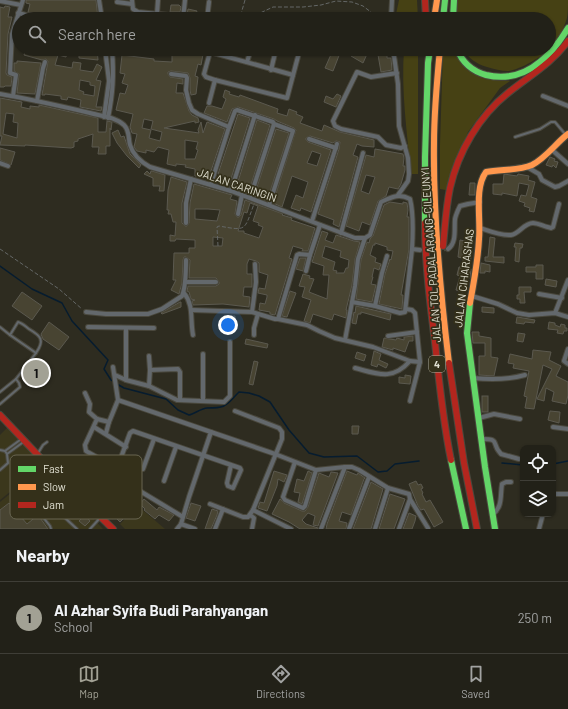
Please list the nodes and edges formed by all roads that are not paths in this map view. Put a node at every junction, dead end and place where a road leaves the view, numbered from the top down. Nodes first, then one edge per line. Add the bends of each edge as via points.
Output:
1 (0, 0) edge
2 (23, 0) edge
3 (99, 0) edge
4 (158, 0) edge
5 (185, 0) edge
6 (392, 0) edge
7 (425, 0) edge
8 (436, 0) edge
9 (445, 0) edge
10 (454, 0) edge
11 (11, 1) edge
12 (117, 2) dead end
13 (132, 2) edge
14 (209, 2) dead end
15 (21, 5) junction
16 (19, 12) edge
17 (101, 12) edge
18 (138, 12) edge
19 (157, 12) edge
20 (184, 12) edge
21 (208, 12) edge
22 (391, 12) edge
23 (426, 12) edge
24 (435, 12) edge
25 (444, 12) edge
26 (453, 12) edge
27 (568, 28) edge
28 (12, 34) edge
29 (568, 41) edge
30 (556, 46) edge
31 (106, 56) edge
32 (113, 56) edge
33 (208, 56) edge
34 (226, 56) edge
35 (249, 56) edge
36 (274, 56) edge
37 (298, 56) edge
38 (394, 56) edge
39 (428, 56) edge
40 (439, 56) edge
41 (460, 56) edge
42 (547, 56) edge
43 (556, 56) edge
44 (556, 56) edge
45 (45, 62) dead end
46 (247, 62) junction
47 (271, 70) junction
48 (397, 73) junction
49 (171, 74) dead end
50 (293, 74) junction
51 (215, 80) junction
52 (0, 94) edge
53 (13, 96) junction
54 (542, 96) dead end
55 (37, 101) junction
56 (209, 103) dead end
57 (568, 106) edge
58 (255, 115) junction
59 (106, 117) junction
60 (274, 124) junction
61 (229, 127) junction
62 (567, 135) edge
63 (515, 137) dead end
64 (309, 139) dead end
65 (405, 146) junction
66 (551, 149) junction
67 (363, 153) dead end
68 (0, 163) edge
69 (568, 164) edge
70 (8, 166) dead end
71 (526, 167) junction
72 (191, 179) junction
73 (568, 181) edge
74 (212, 184) junction
75 (231, 190) junction
76 (242, 195) junction
77 (398, 195) junction
78 (250, 198) junction
79 (480, 202) junction
80 (559, 204) dead end
81 (269, 205) junction
82 (238, 214) dead end
83 (312, 221) junction
84 (186, 223) dead end
85 (320, 225) junction
86 (480, 228) junction
87 (341, 233) junction
88 (365, 238) junction
89 (448, 249) dead end
90 (412, 250) junction
91 (420, 250) tunnel mouth
92 (310, 255) junction
93 (388, 256) dead end
94 (186, 260) dead end
95 (255, 264) dead end
96 (306, 271) dead end
97 (440, 279) junction
98 (568, 280) edge
99 (185, 282) junction
100 (216, 282) dead end
101 (184, 293) junction
102 (539, 294) dead end
103 (472, 296) junction
104 (562, 298) junction
105 (352, 302) junction
106 (375, 306) junction
107 (406, 309) junction
108 (192, 310) junction
109 (86, 312) road end
110 (252, 312) junction
111 (555, 313) junction
112 (258, 314) junction
113 (568, 317) edge
114 (278, 319) junction
115 (0, 327) edge
116 (88, 327) dead end
117 (126, 328) junction
118 (154, 328) dead end
119 (417, 332) junction
120 (10, 335) junction
121 (193, 335) dead end
122 (254, 335) dead end
123 (388, 336) dead end
124 (345, 340) junction
125 (230, 342) dead end
126 (568, 349) edge
127 (36, 353) junction
128 (203, 354) dead end
129 (150, 356) dead end
130 (410, 361) junction
131 (420, 362) junction
132 (568, 364) edge
133 (113, 367) dead end
134 (355, 368) dead end
135 (150, 370) junction
136 (525, 374) dead end
137 (115, 377) junction
138 (473, 378) junction
139 (16, 379) junction
140 (126, 380) junction
141 (150, 386) junction
142 (0, 392) edge
143 (84, 393) dead end
144 (118, 400) junction
145 (180, 400) junction
146 (203, 401) junction
147 (410, 401) dead end
148 (0, 404) edge
149 (235, 412) dead end
150 (0, 416) edge
151 (479, 418) junction
152 (98, 419) junction
153 (520, 419) dead end
154 (109, 422) junction
155 (94, 427) junction
156 (553, 427) dead end
157 (568, 429) edge
158 (211, 432) junction
159 (106, 433) junction
160 (154, 439) junction
161 (481, 439) junction
162 (24, 440) junction
163 (47, 442) dead end
164 (126, 446) junction
165 (176, 446) junction
166 (0, 450) edge
167 (5, 451) junction
168 (7, 454) junction
169 (38, 454) joint
170 (275, 454) junction
171 (93, 455) edge
172 (122, 455) edge
173 (203, 456) junction
174 (519, 459) dead end
175 (295, 462) junction
176 (231, 465) junction
177 (345, 467) junction
178 (143, 469) dead end
179 (0, 470) edge
180 (316, 470) junction
181 (369, 477) junction
182 (164, 481) dead end
183 (511, 482) dead end
184 (388, 488) junction
185 (142, 492) edge
186 (556, 494) edge
187 (568, 494) edge
188 (410, 499) junction
189 (210, 504) dead end
190 (223, 509) junction
191 (253, 510) junction
192 (250, 515) junction
193 (492, 516) junction
194 (183, 517) junction
195 (542, 517) edge
196 (44, 519) edge
197 (66, 519) edge
198 (99, 519) edge
199 (103, 519) edge
200 (281, 523) junction
201 (181, 524) junction
202 (51, 529) edge
203 (77, 529) edge
204 (90, 529) edge
205 (112, 529) edge
206 (177, 529) edge
207 (195, 529) edge
208 (215, 529) edge
209 (252, 529) edge
210 (279, 529) edge
211 (291, 529) edge
212 (321, 529) edge
213 (349, 529) edge
214 (374, 529) edge
215 (399, 529) edge
216 (428, 529) edge
217 (466, 529) edge
218 (477, 529) edge
219 (495, 529) edge
220 (539, 529) edge

1 - 11 street
2 - 15 street
3 - 17 street
4 - 19 street
5 - 20 street
6 - 22 street
7 - 23 main road
8 - 24 main road
9 - 25 main road
10 - 26 main road
11 - 15 street
12 - 13 street
13 - 18 street via 134,10
14 - 21 street
15 - 16 street
27 - 30 main road
28 - 53 street via 10,73 16,75
29 - 43 main road
31 - 59 street via 109,81
32 - 59 street via 113,92
33 - 51 street via 204,74
34 - 46 street
35 - 46 street
36 - 47 street
37 - 50 street
38 - 48 street
39 - 217 main road, JALAN TOL PADALARANG–CILEUNYI / 4 via 425,157 430,298 445,430
40 - 97 main road, JALAN TOL PADALARANG–CILEUNYI / 4 via 434,156
41 - 42 main road via 474,70 491,77 511,77 527,71
44 - 97 main road via 497,104 479,124 462,152 450,187
45 - 55 street
46 - 47 street
47 - 50 street
48 - 65 street via 399,126
48 - 65 street via 371,77 357,72 333,121 336,127 378,137 386,145 401,148
49 - 61 street via 188,78 186,90 192,110
50 - 51 street via 287,98
51 - 56 street
52 - 53 street, JALAN CARINGIN
53 - 55 street, JALAN CARINGIN
54 - 57 street
55 - 59 street, JALAN CARINGIN
58 - 60 street
58 - 61 street via 237,110
58 - 75 street
59 - 72 street, JALAN CARINGIN via 125,126 134,153 144,164
60 - 78 street
60 - 81 street via 293,132
61 - 74 street
62 - 63 lane via 555,122 551,122 540,129
62 - 66 main road, JALAN CIHARASHAS
64 - 83 street via 336,146
65 - 77 street via 409,174
66 - 69 street
66 - 71 main road, JALAN CIHARASHAS via 542,159
67 - 87 street
68 - 70 street
71 - 73 street via 555,187
71 - 79 main road, JALAN CIHARASHAS via 483,174 480,182
72 - 74 street, JALAN CARINGIN
72 - 84 street via 186,203
74 - 75 street, JALAN CARINGIN
75 - 76 street, JALAN CARINGIN
76 - 78 street, JALAN CARINGIN
76 - 82 street
77 - 88 street via 380,204 370,235
77 - 90 street via 410,199 413,223
78 - 81 street, JALAN CARINGIN
79 - 86 main road, JALAN CIHARASHAS
79 - 89 street via 460,206 455,219 453,242
80 - 86 street via 551,228 532,223 513,235 506,235
81 - 83 street, JALAN CARINGIN
83 - 85 street, JALAN CARINGIN
85 - 87 street, JALAN CARINGIN
85 - 92 street
86 - 103 main road, JALAN CIHARASHAS
87 - 88 street, JALAN CARINGIN via 355,238
88 - 105 street via 358,259
90 - 91 street
90 - 107 street
92 - 96 street
92 - 114 street via 297,255
93 - 106 street
94 - 99 street
95 - 110 street
97 - 218 main road, JALAN TOL PADALARANG–CILEUNYI / 4 via 458,435
98 - 104 street
99 - 100 street
99 - 101 street
101 - 108 street
101 - 109 street via 178,300 154,313
102 - 104 street
103 - 111 street via 517,313
103 - 138 main road, JALAN CIHARASHAS via 467,333
104 - 111 street
105 - 106 street
105 - 124 street
106 - 107 street via 402,313
107 - 119 street via 415,313
108 - 110 street
108 - 121 street
110 - 112 street
111 - 113 street
112 - 114 street
112 - 122 street
114 - 124 street via 307,324 325,334
115 - 120 lane
116 - 117 street
117 - 118 street
117 - 140 street
119 - 123 street
119 - 131 street
120 - 127 lane
120 - 127 lane via 18,322 36,333 41,342
124 - 130 street
125 - 146 street via 229,397 224,402
126 - 132 street via 564,361
127 - 139 lane
128 - 146 street
129 - 135 street
130 - 131 street
130 - 134 street via 402,370 391,374 378,374
131 - 147 street
133 - 137 street
135 - 141 street
135 - 145 street via 180,370
136 - 138 street via 508,379
137 - 140 street
137 - 144 street
138 - 151 main road, JALAN CIHARASHAS
139 - 142 lane
139 - 148 lane via 20,387
140 - 141 street
141 - 145 street
143 - 152 street via 90,402 89,412
144 - 154 street
144 - 158 street
145 - 146 street
149 - 170 street via 279,428 282,439
150 - 162 main road
151 - 153 street via 494,414
151 - 161 main road, JALAN CIHARASHAS
152 - 154 street
152 - 155 street
154 - 159 street
155 - 159 street
155 - 171 street via 85,445 86,451
156 - 157 street
158 - 170 street
158 - 173 street
159 - 164 street
160 - 164 street via 133,431
160 - 165 street
160 - 178 street
161 - 174 street via 492,439 501,454
161 - 193 main road, JALAN CIHARASHAS
162 - 167 lane
162 - 168 lane
162 - 169 main road
163 - 169 lane
164 - 172 street
165 - 173 street
165 - 182 street
166 - 167 lane
167 - 168 lane
168 - 179 lane via 8,463
170 - 175 street
170 - 191 street
173 - 176 street
173 - 194 street
175 - 180 street
175 - 180 street via 283,497 303,508
176 - 176 street via 227,483 232,488 241,470
177 - 180 street
177 - 181 street via 359,470
177 - 212 street
181 - 184 street
181 - 213 street
183 - 193 street via 502,484 499,509
184 - 188 street via 408,493
184 - 214 street
185 - 194 street
186 - 187 street
188 - 215 street
188 - 216 street
189 - 190 street
190 - 192 street via 245,517
190 - 208 street
191 - 192 street
191 - 200 street
192 - 209 street via 254,518
193 - 219 main road, JALAN CIHARASHAS
194 - 201 street
195 - 220 street
196 - 202 lane
197 - 203 lane
198 - 204 lane
199 - 205 main road
200 - 210 street
200 - 211 street
201 - 206 street
201 - 207 street

